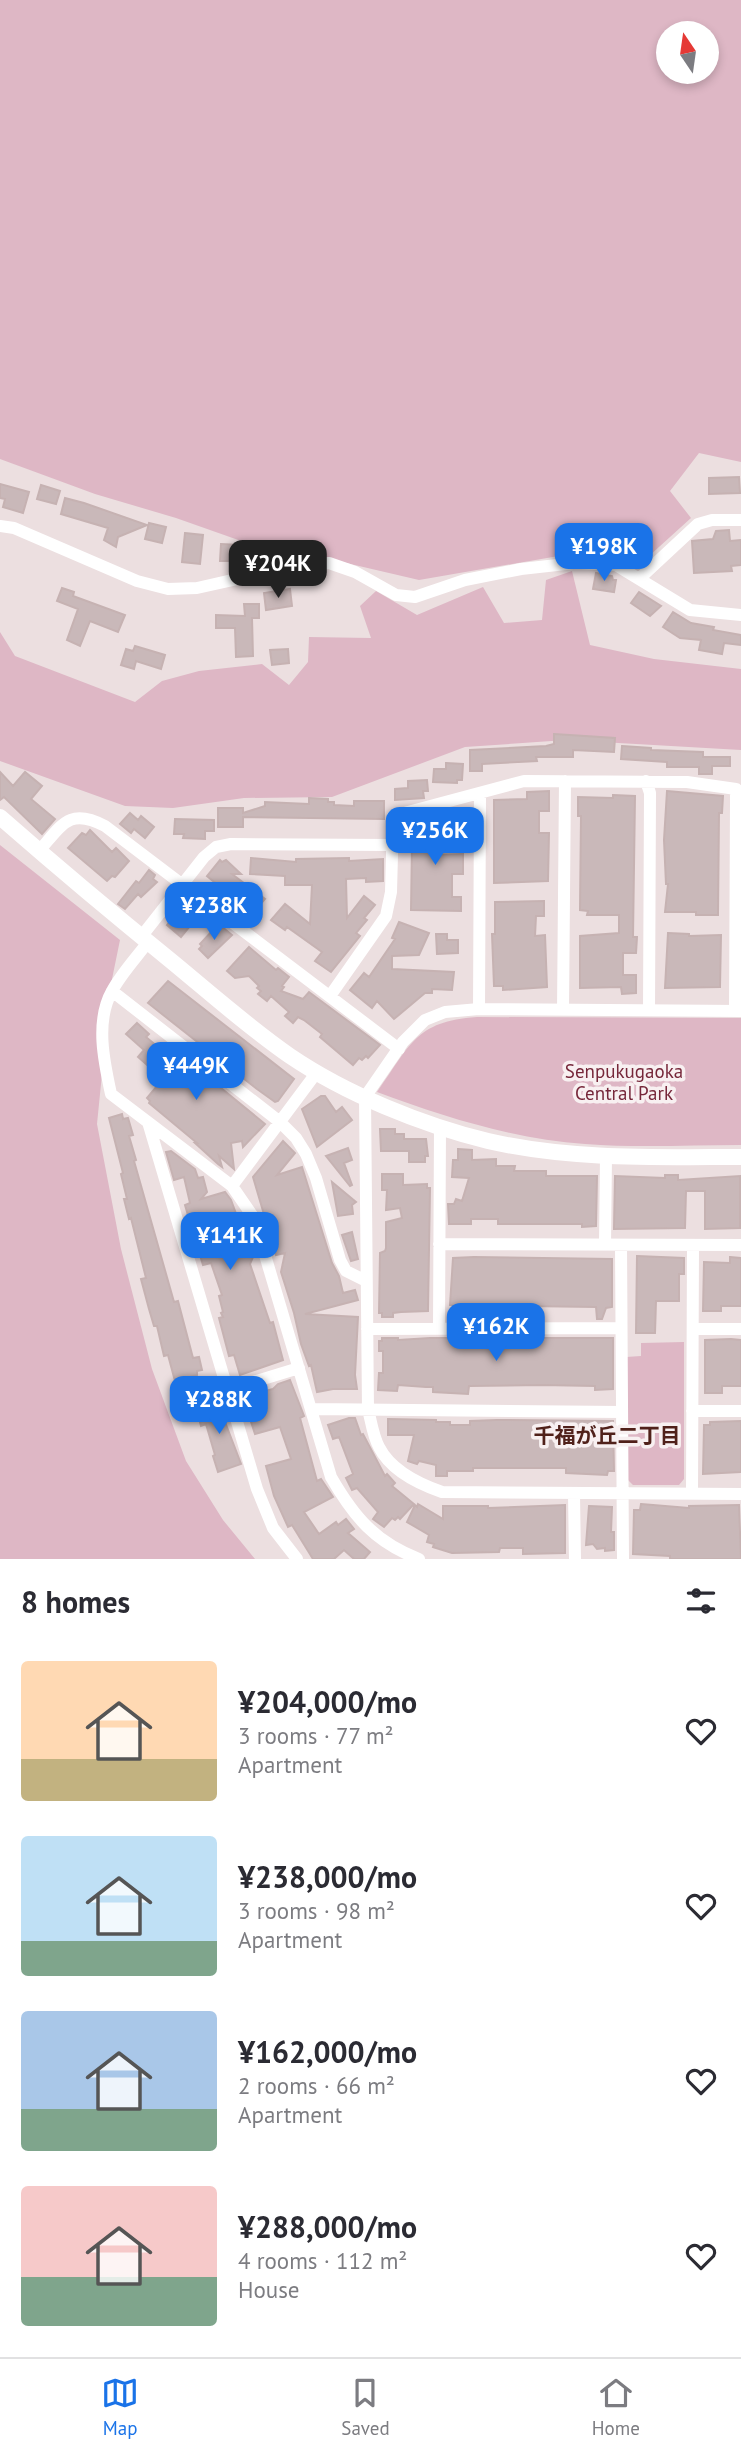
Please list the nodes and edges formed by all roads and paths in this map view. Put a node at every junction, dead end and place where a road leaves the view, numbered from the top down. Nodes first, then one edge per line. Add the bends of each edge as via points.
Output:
1 (741, 520) edge
2 (0, 526) edge
3 (640, 578) junction
4 (741, 615) edge
5 (565, 781) junction
6 (646, 781) junction
7 (480, 794) junction
8 (738, 801) edge
9 (0, 817) edge
10 (392, 845) junction
11 (39, 851) junction
12 (182, 885) junction
13 (144, 940) junction
14 (112, 990) junction
15 (330, 996) junction
16 (478, 1009) junction
17 (563, 1010) junction
18 (649, 1010) junction
19 (738, 1011) edge
20 (398, 1049) junction
21 (317, 1072) junction
22 (365, 1097) junction
23 (148, 1122) junction
24 (279, 1122) junction
25 (440, 1127) junction
26 (606, 1156) junction
27 (741, 1157) edge
28 (232, 1186) junction
29 (439, 1244) junction
30 (605, 1245) junction
31 (621, 1245) junction
32 (693, 1245) junction
33 (741, 1245) edge
34 (366, 1281) junction
35 (439, 1328) junction
36 (621, 1328) junction
37 (367, 1329) junction
38 (693, 1329) junction
39 (741, 1329) edge
40 (299, 1368) junction
41 (227, 1390) junction
42 (312, 1409) junction
43 (368, 1409) junction
44 (692, 1411) junction
45 (741, 1411) edge
46 (622, 1412) junction
47 (575, 1494) junction
48 (622, 1494) junction
49 (692, 1494) junction
50 (741, 1494) edge
51 (297, 1559) edge
52 (419, 1559) edge
53 (575, 1559) edge
54 (623, 1559) edge

1 - 3 street via 698,524
2 - 3 street via 167,589 197,588 304,564 329,563 396,594 415,597 465,580 575,563 616,565
3 - 4 street via 690,610
5 - 6 street
5 - 7 street via 524,781
5 - 17 street
6 - 8 street via 736,789
6 - 18 street via 650,793
7 - 10 street via 393,816
7 - 16 street
8 - 19 street
9 - 11 street
10 - 12 street via 231,844 216,847 204,857
10 - 15 street via 386,916
11 - 12 street via 67,822 78,817 90,819
11 - 13 street
12 - 13 street
12 - 15 street
13 - 14 street
13 - 21 street via 281,1049
14 - 23 street via 103,1041 111,1094
14 - 24 street
15 - 20 street
16 - 17 street
16 - 20 street via 444,1012 425,1020
17 - 18 street
18 - 19 street
20 - 22 street
21 - 22 street
21 - 24 street
22 - 25 street
22 - 34 street
23 - 28 street
23 - 41 street
24 - 28 street
24 - 34 street via 306,1154 346,1271
25 - 26 street via 546,1151
25 - 29 street
26 - 27 street
26 - 30 street
28 - 40 street via 254,1218
29 - 30 street
29 - 35 street
30 - 31 street
31 - 32 street
31 - 36 street
32 - 33 street
32 - 38 street
34 - 37 street
35 - 36 street
35 - 37 street
36 - 46 street
37 - 43 street
38 - 39 street
38 - 44 street
40 - 41 street
40 - 42 street
41 - 51 street via 273,1528
42 - 43 street
42 - 52 street via 331,1477 346,1504 380,1539
43 - 46 street
43 - 47 street via 378,1447 387,1459 429,1487 458,1493
44 - 45 street
44 - 49 street
46 - 48 street
47 - 48 street
47 - 53 street
48 - 49 street
48 - 54 street
49 - 50 street

